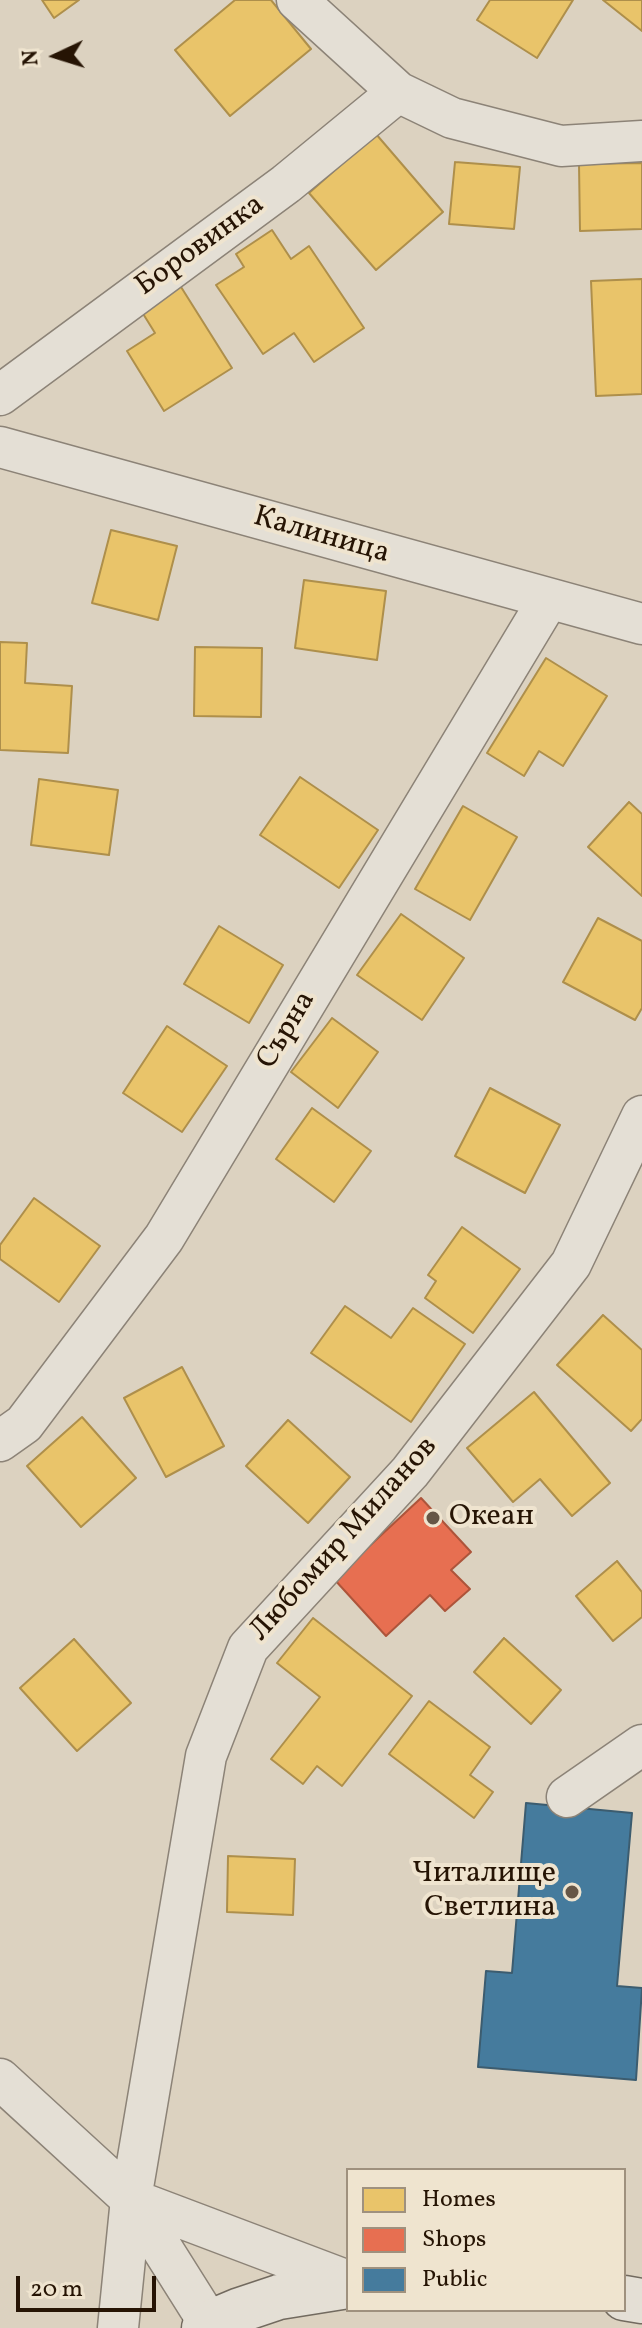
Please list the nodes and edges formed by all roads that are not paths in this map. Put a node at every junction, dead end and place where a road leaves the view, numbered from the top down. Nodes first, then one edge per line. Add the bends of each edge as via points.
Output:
1 (297, 0) edge
2 (398, 92) junction
3 (642, 141) edge
4 (0, 395) edge
5 (0, 447) edge
6 (548, 600) junction
7 (642, 624) edge
8 (642, 1116) edge
9 (0, 1441) edge
10 (642, 1745) edge
11 (567, 1797) dead end
12 (0, 2079) edge
13 (131, 2199) junction
14 (346, 2282) edge
15 (346, 2283) edge
16 (206, 2326) edge
17 (118, 2328) edge

1 - 2 street
2 - 3 street via 452,118 561,146
2 - 4 street, Боровинка via 286,184
5 - 6 street, Калиница
6 - 7 street, Калиница
6 - 9 street, Сърна via 164,1238 24,1424
8 - 13 street, Любомир Миланов via 571,1264 410,1472 248,1648 206,1756
10 - 11 street
12 - 13 street
13 - 14 street
13 - 16 street
13 - 17 street, Любомир Миланов
15 - 16 street via 279,2297

